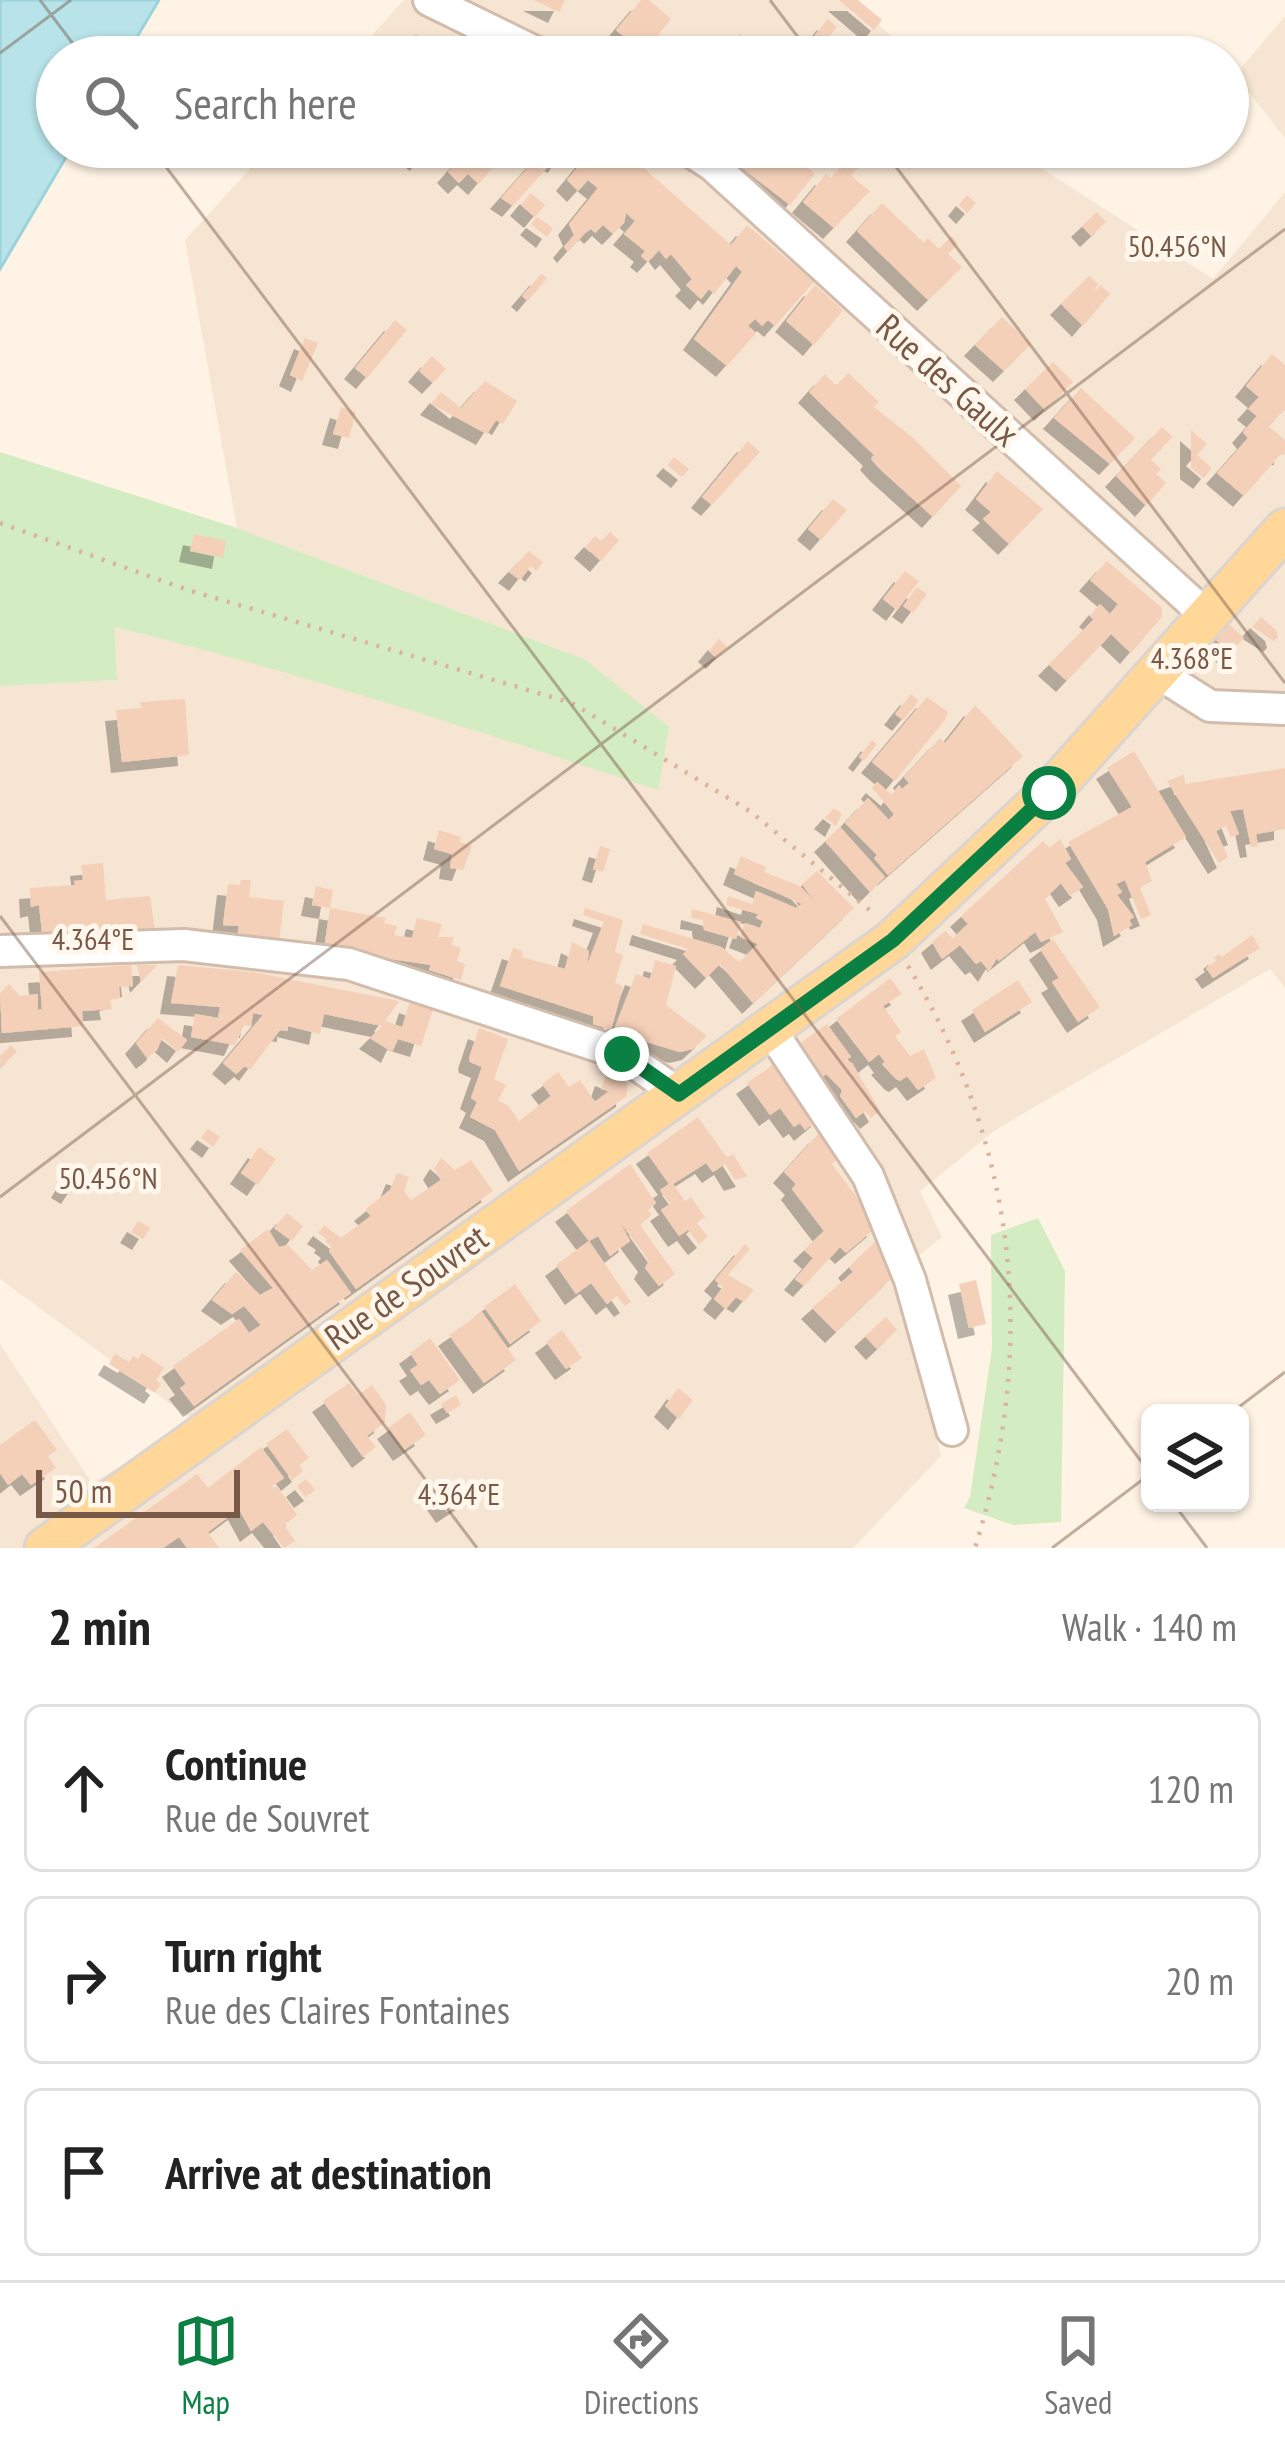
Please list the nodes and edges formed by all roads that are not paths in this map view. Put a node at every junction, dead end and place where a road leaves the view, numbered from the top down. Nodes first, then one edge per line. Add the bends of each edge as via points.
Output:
1 (429, 0) edge
2 (502, 36) edge
3 (715, 168) edge
4 (1285, 529) edge
5 (1209, 618) junction
6 (1159, 674) junction
7 (1285, 709) edge
8 (0, 951) edge
9 (770, 1029) junction
10 (679, 1094) junction
11 (952, 1430) dead end
12 (45, 1548) edge

1 - 2 street
3 - 5 street, Rue des Gaulx
4 - 5 main road, Rue de Souvret
5 - 6 main road, Rue de Souvret
6 - 7 street via 1210,706
6 - 9 main road, Rue de Souvret via 1049,793 893,940
8 - 10 street via 184,945 349,964 622,1054
9 - 10 main road, Rue de Souvret
9 - 11 street via 868,1177 910,1280
10 - 12 main road, Rue de Souvret

